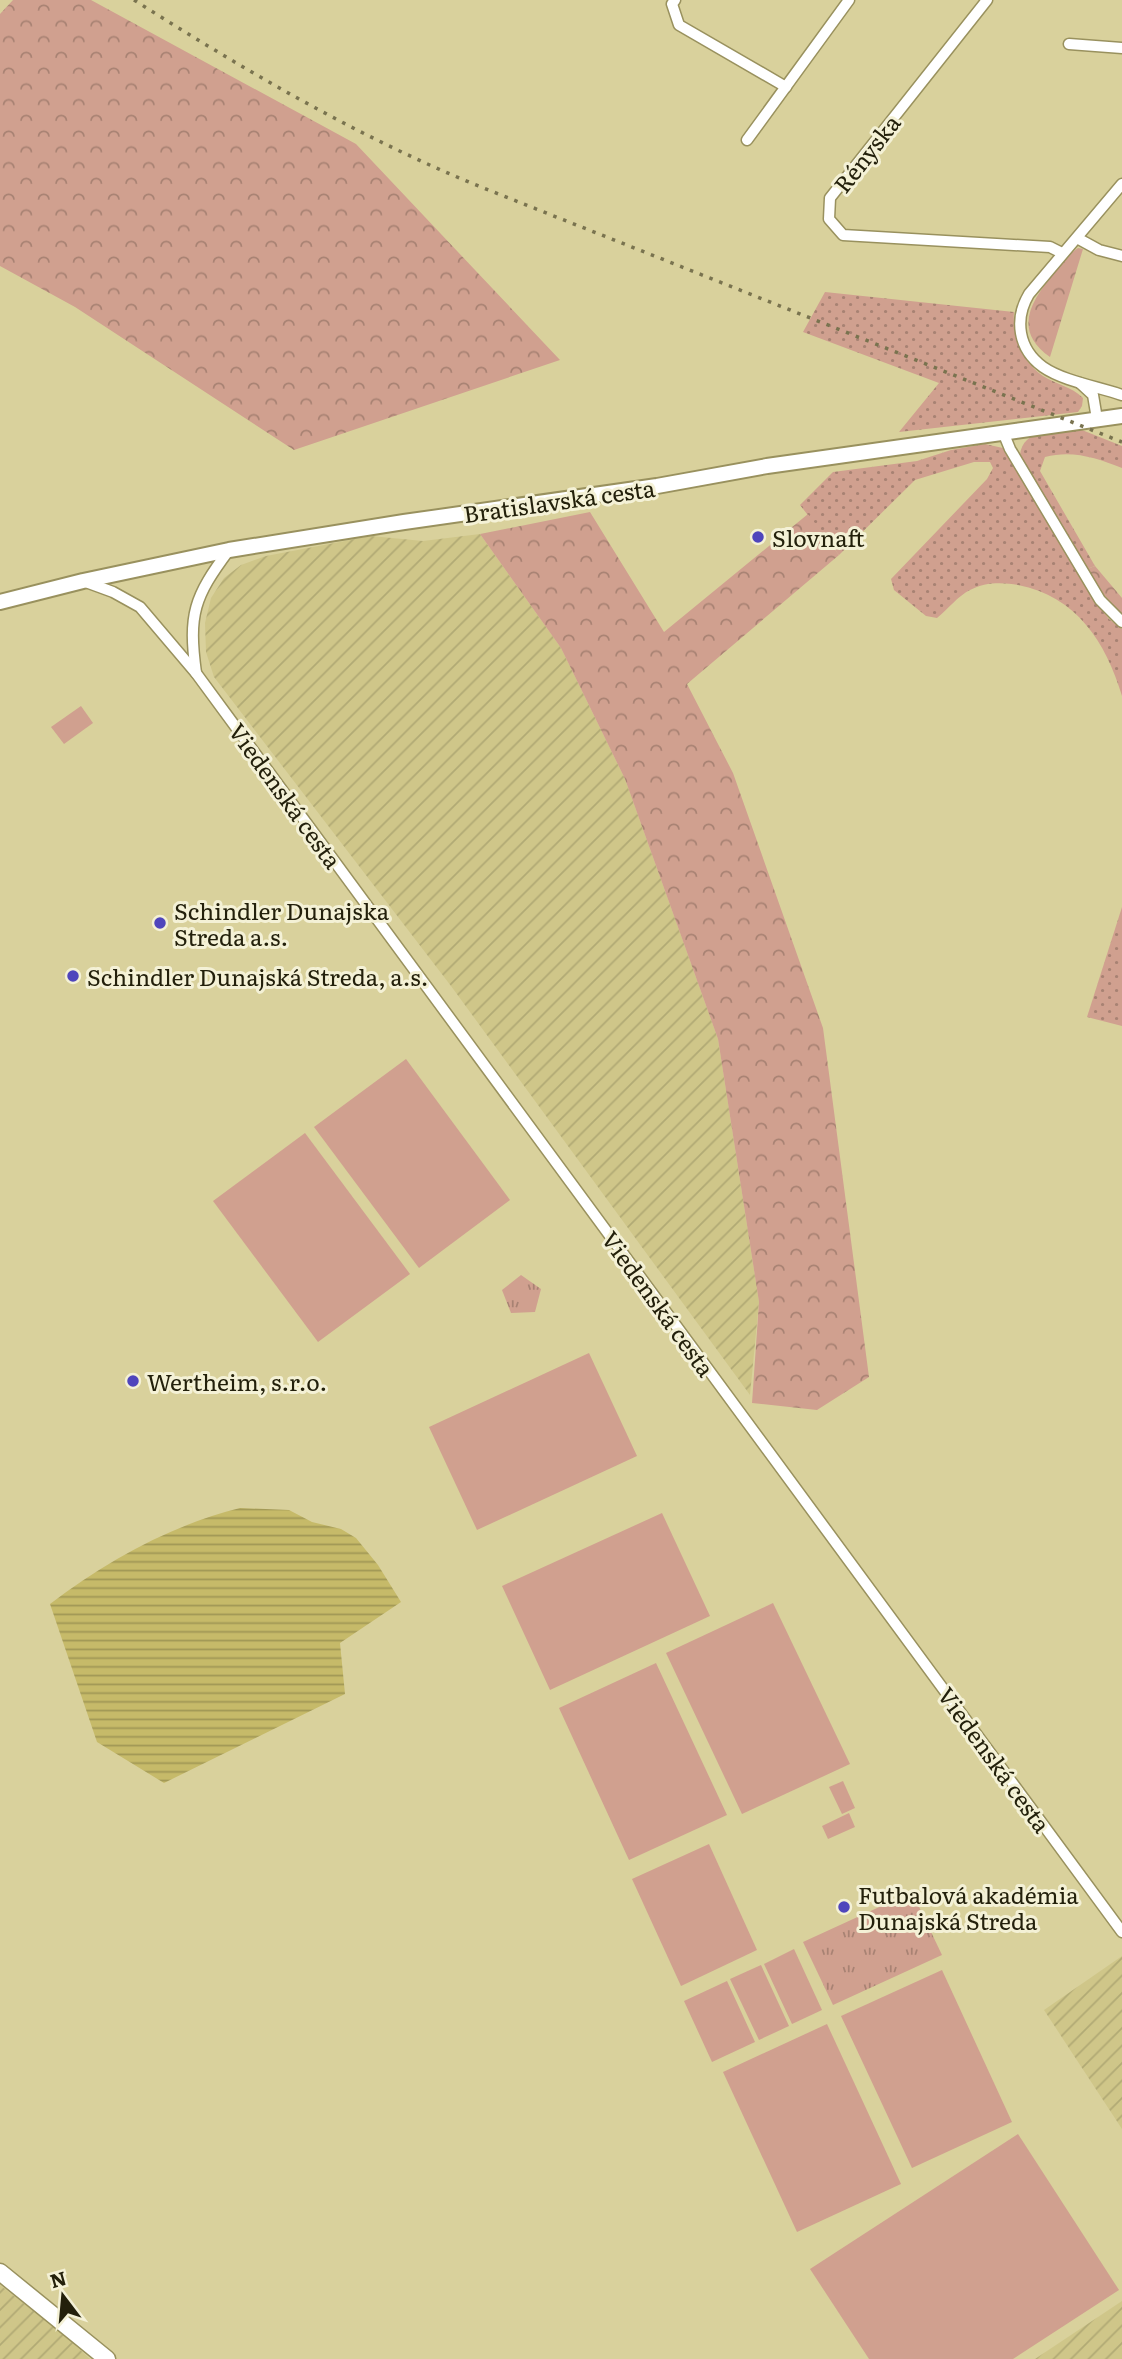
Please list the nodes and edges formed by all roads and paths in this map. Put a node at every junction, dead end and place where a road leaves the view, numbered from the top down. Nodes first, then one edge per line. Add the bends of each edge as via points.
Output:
1 (675, 0) edge
2 (849, 0) edge
3 (987, 0) edge
4 (1069, 44) dead end
5 (1122, 48) edge
6 (786, 87) junction
7 (747, 140) dead end
8 (1122, 184) edge
9 (1077, 238) junction
10 (1062, 253) junction
11 (1122, 256) edge
12 (1077, 381) junction
13 (1122, 395) edge
14 (1122, 416) edge
15 (1097, 419) junction
16 (1003, 432) junction
17 (229, 550) junction
18 (83, 581) junction
19 (0, 602) edge
20 (1122, 622) edge
21 (196, 673) junction
22 (1122, 1932) edge
23 (0, 2272) edge
24 (107, 2359) edge

1 - 6 street via 672,4 679,25
2 - 6 street
3 - 10 street, Rényska via 830,198 829,219 843,235 1050,247
4 - 5 street
6 - 7 street
8 - 9 street
9 - 10 street
9 - 11 street
10 - 12 street via 1021,307 1019,323 1021,338 1035,360
12 - 13 street
12 - 15 street via 1093,395
14 - 15 street, Bratislavská cesta
15 - 16 street, Bratislavská cesta
16 - 17 street, Bratislavská cesta
16 - 20 street via 1088,581
17 - 18 street, Bratislavská cesta
17 - 21 street, Viedenská cesta via 195,607 191,636
18 - 19 street, Bratislavská cesta
18 - 21 street, Viedenská cesta via 140,607
21 - 22 street, Viedenská cesta
23 - 24 main road

